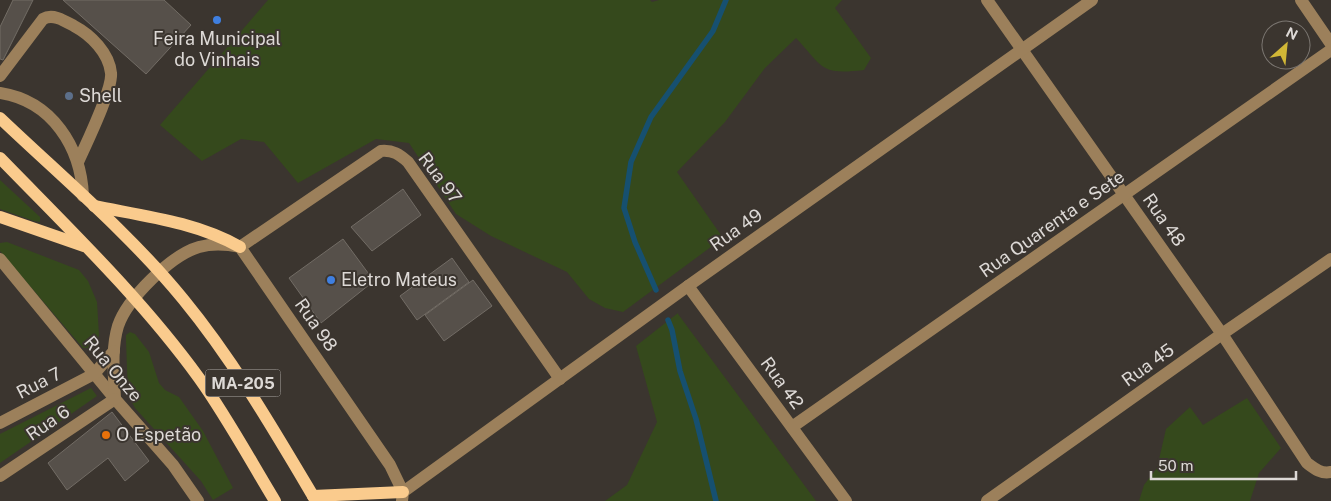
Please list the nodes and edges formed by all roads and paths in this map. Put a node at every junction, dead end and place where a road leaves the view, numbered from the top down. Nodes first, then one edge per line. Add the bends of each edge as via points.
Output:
1 (987, 0) edge
2 (1092, 0) edge
3 (1301, 0) edge
4 (1331, 44) edge
5 (1022, 49) junction
6 (1331, 50) edge
7 (0, 76) edge
8 (0, 93) edge
9 (0, 118) edge
10 (0, 158) edge
11 (78, 162) junction
12 (1125, 194) junction
13 (83, 196) junction
14 (94, 206) junction
15 (0, 216) edge
16 (240, 247) junction
17 (88, 248) junction
18 (0, 259) edge
19 (1331, 259) edge
20 (160, 273) junction
21 (688, 286) junction
22 (134, 298) junction
23 (1222, 334) junction
24 (114, 352) junction
25 (94, 374) junction
26 (560, 379) junction
27 (115, 399) junction
28 (0, 423) edge
29 (792, 426) junction
30 (1331, 472) edge
31 (0, 476) edge
32 (403, 496) edge
33 (314, 498) edge
34 (198, 501) edge
35 (275, 501) edge
36 (846, 501) edge
37 (987, 501) edge

1 - 5 street, Rua 48
2 - 5 street, Rua 49
3 - 4 street
5 - 12 street, Rua 48
5 - 21 street, Rua 49
6 - 12 street, Rua Quarenta e Sete
7 - 11 street via 48,16 82,30 94,41 110,65 112,75 108,93
8 - 11 street via 22,99 51,119 72,146
9 - 13 main road, MA-205
10 - 17 main road, MA-205
11 - 13 street
12 - 23 street, Rua 48
12 - 29 street, Rua Quarenta e Sete
13 - 14 main road, MA-205
14 - 16 main road via 197,228
14 - 20 main road, MA-205
15 - 17 main road
16 - 20 street via 219,244 199,247 188,251
16 - 26 street, Rua 97 via 381,151 399,154 408,162
16 - 32 street, Rua 98 via 390,465
17 - 22 main road, MA-205
18 - 25 street, Rua Onze
19 - 23 street, Rua 45
20 - 22 street
20 - 33 main road, MA-205 via 220,347
21 - 26 street, Rua 49
21 - 29 street, Rua 42
22 - 24 street via 118,326
22 - 35 main road, MA-205 via 217,405
23 - 30 street, Rua 48 via 1307,463 1317,470
23 - 37 street, Rua 45
24 - 25 street
24 - 27 street
25 - 27 street, Rua Onze
25 - 28 street, Rua 7
26 - 32 street, Rua 49
27 - 31 street, Rua 6
27 - 34 street, Rua Onze via 173,464
29 - 36 street, Rua 42
32 - 33 main road

